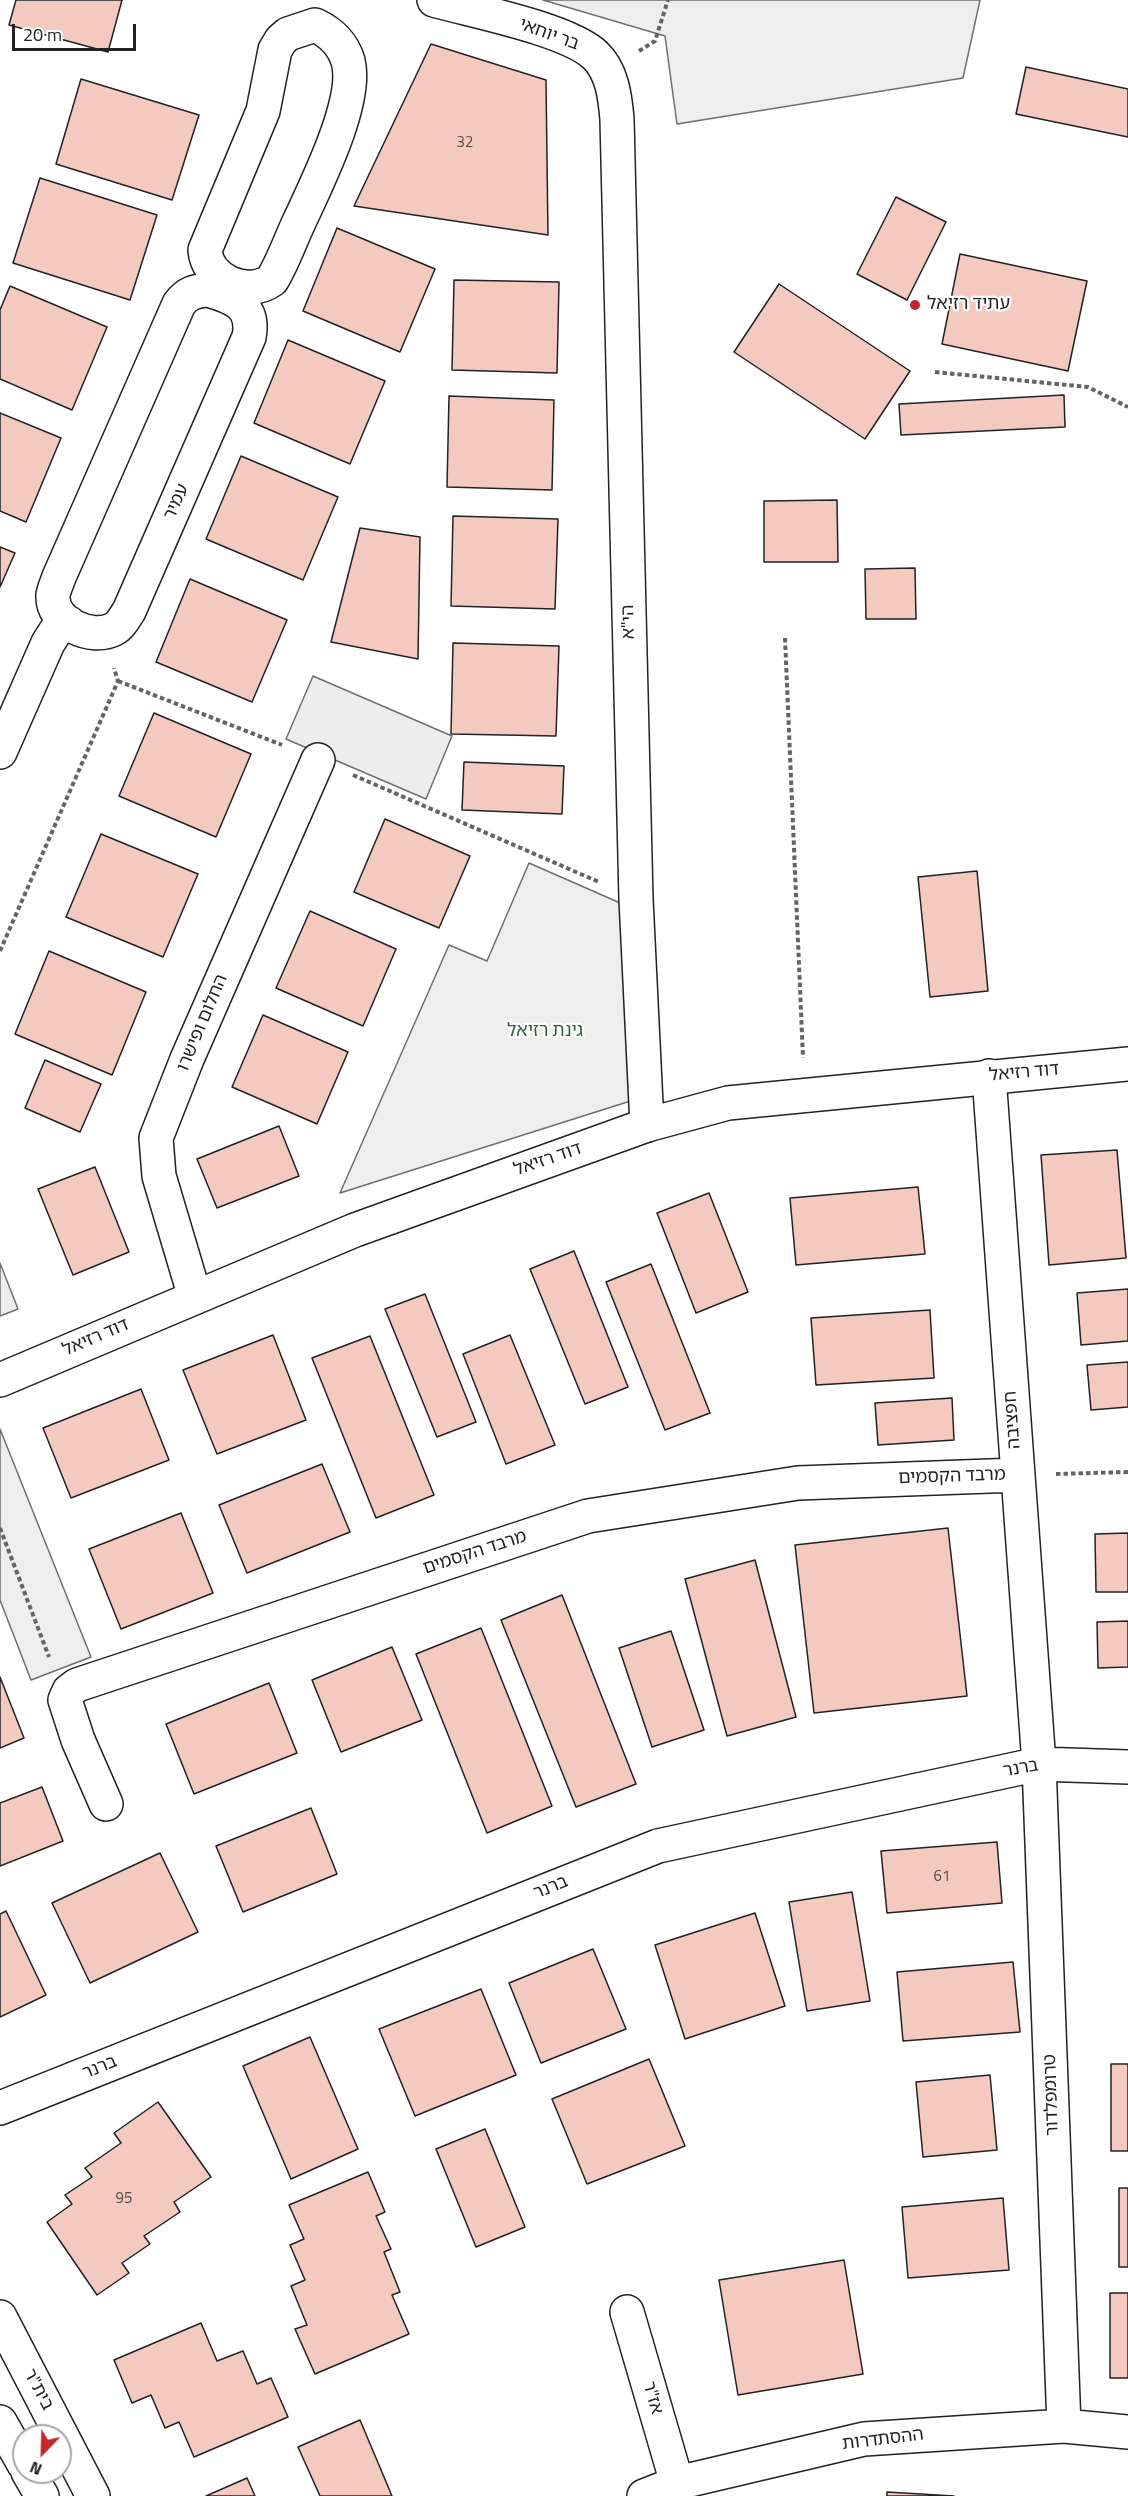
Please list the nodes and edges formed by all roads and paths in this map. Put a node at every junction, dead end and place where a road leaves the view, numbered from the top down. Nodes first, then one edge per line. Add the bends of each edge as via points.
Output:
1 (434, 0) edge
2 (668, 0) edge
3 (319, 8) edge
4 (607, 71) junction
5 (617, 119) joint
6 (205, 250) junction
7 (272, 280) junction
8 (184, 297) junction
9 (252, 326) junction
10 (935, 372) dead end
11 (1128, 407) edge
12 (69, 623) junction
13 (102, 634) junction
14 (785, 638) dead end
15 (0, 752) edge
16 (318, 760) dead end
17 (538, 855) dead end
18 (636, 899) junction
19 (0, 951) edge
20 (1128, 1064) edge
21 (989, 1076) junction
22 (805, 1094) junction
23 (647, 1125) junction
24 (195, 1297) junction
25 (0, 1380) edge
26 (1128, 1472) edge
27 (1017, 1475) junction
28 (0, 1528) edge
29 (65, 1700) junction
30 (1039, 1764) junction
31 (1128, 1767) edge
32 (106, 1804) dead end
33 (0, 2108) edge
34 (627, 2312) dead end
35 (0, 2317) edge
36 (0, 2422) edge
37 (1064, 2426) junction
38 (1128, 2432) edge
39 (12, 2443) edge
40 (677, 2483) junction
41 (93, 2496) edge
42 (644, 2496) edge

1 - 4 street, בר יוחאי via 576,42 595,55
2 - 4 path via 655,41
3 - 6 street, עמיר via 280,40 275,50 262,111
3 - 7 street, עמיר via 327,31 348,62 346,102 326,162
4 - 5 street, בר יוחאי
5 - 18 street, הי"א
6 - 7 street via 214,273 231,284 263,287
6 - 8 street, עמיר
7 - 9 street, עמיר via 259,301
8 - 9 street via 208,290 225,295 240,304
8 - 12 street, עמיר via 59,577 53,597 58,613
9 - 13 street, עמיר via 129,611 116,628
10 - 11 path via 1088,387
12 - 13 street
12 - 15 street via 57,629 48,643
13 - 19 path via 118,681
14 - 22 path
16 - 24 street, החלום ופישרו via 156,1138 159,1176
17 - 18 path
18 - 23 street, הי"א
20 - 21 street, דוד רזיאל
21 - 22 street, דוד רזיאל
21 - 27 street, חפציבה
22 - 23 street, דוד רזיאל via 728,1103
23 - 24 street, דוד רזיאל via 365,1226
24 - 25 street, דוד רזיאל
26 - 27 path
27 - 29 street, מרבד הקסמים via 798,1483 588,1516 77,1685
27 - 30 street, חפציבה
28 - 29 path
29 - 32 street
30 - 31 street, ברנר
30 - 33 street, ברנר via 658,1846
30 - 37 street, טרומפלדור
34 - 40 street, אז"ר
35 - 41 street, בית"ר
36 - 39 street
37 - 38 street, ההסתדרות
37 - 40 street, ההסתדרות via 864,2439
40 - 42 street, ההסתדרות

